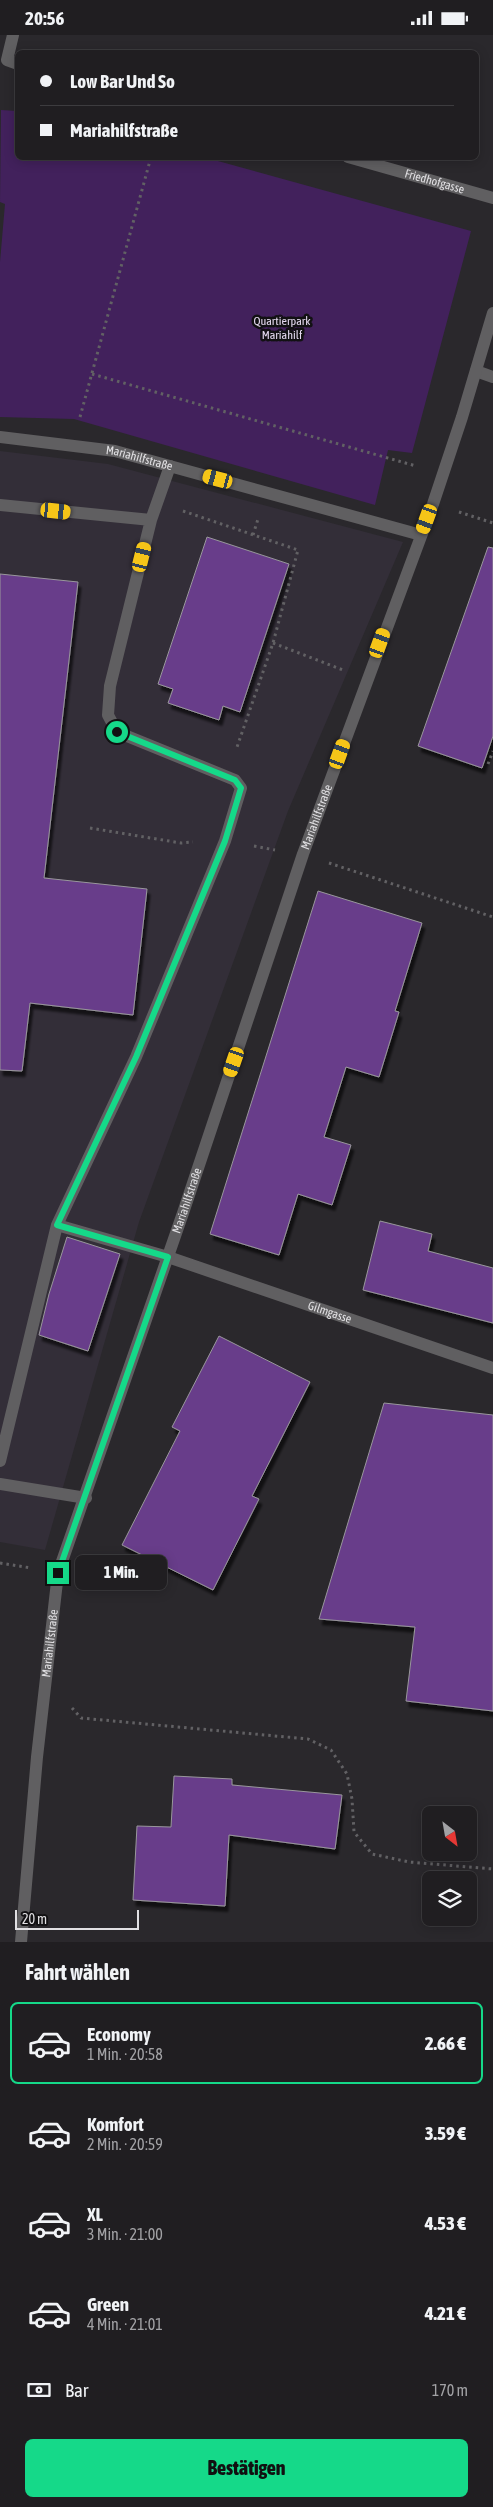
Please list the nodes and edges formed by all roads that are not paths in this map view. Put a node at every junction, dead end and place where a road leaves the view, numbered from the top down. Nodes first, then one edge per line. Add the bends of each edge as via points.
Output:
1 (13, 35) edge
2 (12, 62) edge
3 (359, 160) edge
4 (493, 198) edge
5 (493, 313) edge
6 (476, 371) junction
7 (493, 377) edge
8 (0, 437) edge
9 (170, 466) junction
10 (0, 505) edge
11 (151, 520) junction
12 (421, 535) junction
13 (57, 1225) junction
14 (168, 1257) junction
15 (493, 1368) edge
16 (0, 1461) edge
17 (0, 1484) edge
18 (86, 1498) junction
19 (21, 1942) edge

1 - 2 street
3 - 4 street, Friedhofgasse
5 - 6 street, Mariahilfstraße
6 - 7 street
6 - 12 street, Mariahilfstraße
8 - 9 street, Mariahilfstraße via 115,451
9 - 11 street
9 - 12 street, Mariahilfstraße
10 - 11 street
11 - 13 street via 110,686 108,715 117,732 235,780 241,788 225,841 136,1057
12 - 14 street, Mariahilfstraße via 303,854
13 - 14 street, Gilmgasse
13 - 16 street
14 - 15 street, Gilmgasse
14 - 18 street, Mariahilfstraße
17 - 18 street
18 - 19 street, Mariahilfstraße via 58,1573

